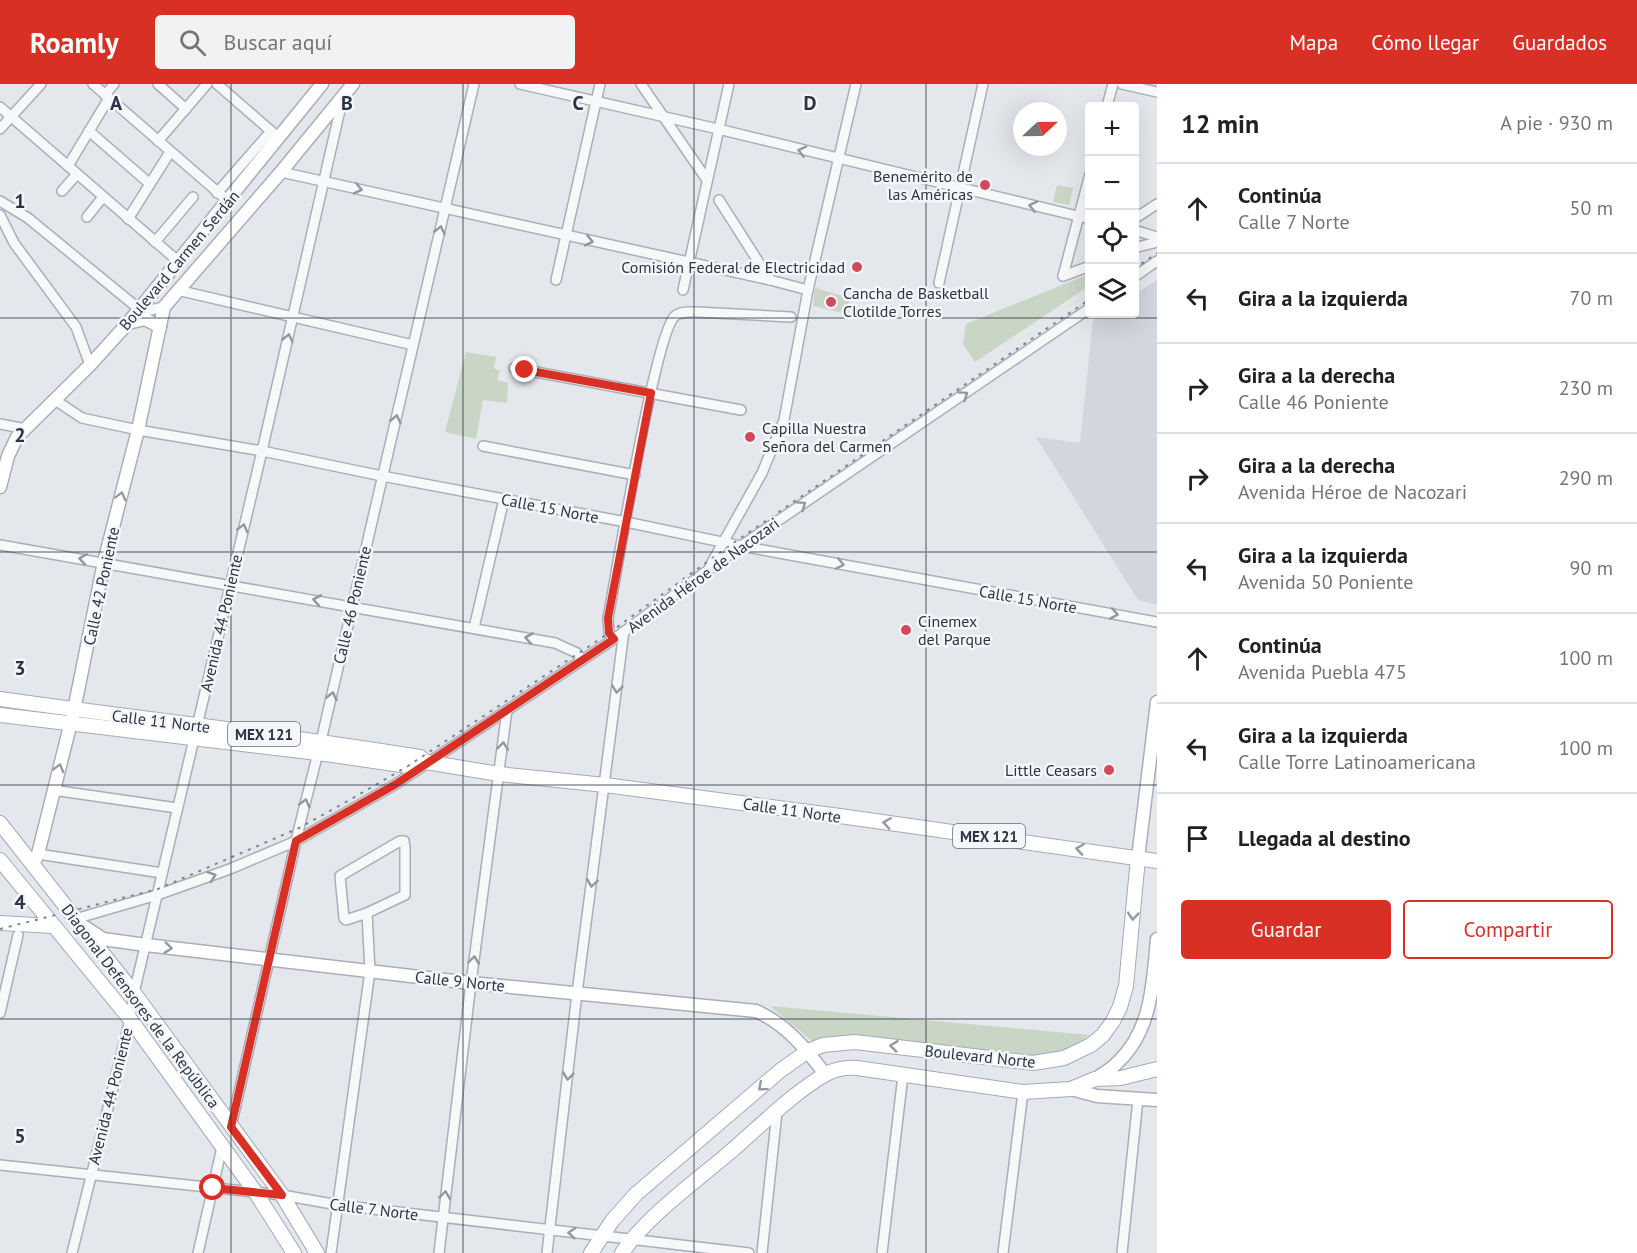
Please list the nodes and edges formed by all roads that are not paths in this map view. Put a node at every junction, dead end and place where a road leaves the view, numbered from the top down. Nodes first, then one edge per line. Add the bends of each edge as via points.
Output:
1 (41, 84) edge
2 (93, 84) edge
3 (114, 84) edge
4 (158, 84) edge
5 (207, 84) edge
6 (217, 84) edge
7 (322, 84) edge
8 (353, 84) edge
9 (474, 84) edge
10 (520, 84) edge
11 (600, 84) edge
12 (641, 84) edge
13 (729, 84) edge
14 (856, 84) edge
15 (983, 84) edge
16 (1113, 84) edge
17 (1122, 84) edge
18 (1157, 92) edge
19 (107, 97) junction
20 (343, 97) junction
21 (596, 102) junction
22 (1108, 102) edge
23 (0, 107) edge
24 (186, 109) junction
25 (11, 117) junction
26 (666, 119) junction
27 (0, 129) edge
28 (718, 129) junction
29 (89, 131) junction
30 (275, 135) junction
31 (158, 141) junction
32 (170, 152) junction
33 (839, 160) junction
34 (68, 166) junction
35 (281, 172) junction
36 (77, 174) junction
37 (706, 180) junction
38 (324, 182) junction
39 (150, 184) junction
40 (959, 188) junction
41 (1085, 190) edge
42 (62, 191) dead end
43 (218, 193) junction
44 (103, 197) junction
45 (193, 197) dead end
46 (719, 200) dead end
47 (0, 201) edge
48 (228, 201) junction
49 (1157, 204) edge
50 (445, 209) junction
51 (0, 215) edge
52 (1139, 216) edge
53 (87, 217) dead end
54 (1078, 217) junction
55 (1085, 218) edge
56 (128, 219) junction
57 (1139, 232) edge
58 (564, 236) junction
59 (1157, 240) edge
60 (155, 242) junction
61 (1139, 247) edge
62 (1157, 261) edge
63 (179, 262) junction
64 (689, 264) junction
65 (1085, 268) edge
66 (1139, 274) edge
67 (556, 280) dead end
68 (770, 280) junction
69 (939, 283) dead end
70 (177, 290) junction
71 (683, 290) dead end
72 (808, 290) junction
73 (164, 307) junction
74 (139, 309) junction
75 (1085, 311) edge
76 (292, 317) junction
77 (791, 317) dead end
78 (128, 323) junction
79 (160, 327) junction
80 (413, 345) junction
81 (90, 365) junction
82 (514, 368) dead end
83 (651, 393) junction
84 (55, 400) junction
85 (741, 410) dead end
86 (0, 424) edge
87 (26, 429) junction
88 (138, 430) junction
89 (483, 446) dead end
90 (262, 451) junction
91 (635, 475) junction
92 (382, 476) junction
93 (0, 487) edge
94 (504, 499) junction
95 (626, 522) junction
96 (723, 542) junction
97 (0, 545) edge
98 (741, 546) junction
99 (104, 562) junction
100 (709, 569) junction
101 (229, 585) junction
102 (352, 606) junction
103 (1157, 622) edge
104 (474, 628) junction
105 (624, 631) junction
106 (614, 639) junction
107 (582, 659) junction
108 (0, 699) edge
109 (1157, 702) edge
110 (74, 710) junction
111 (507, 710) junction
112 (0, 715) edge
113 (70, 724) junction
114 (196, 732) junction
115 (320, 747) junction
116 (426, 762) junction
117 (499, 774) junction
118 (605, 785) junction
119 (53, 790) junction
120 (177, 808) junction
121 (0, 823) edge
122 (296, 841) junction
123 (1138, 858) junction
124 (36, 859) junction
125 (0, 860) edge
126 (1157, 861) edge
127 (162, 873) junction
128 (157, 895) junction
129 (367, 914) junction
130 (75, 919) junction
131 (0, 923) edge
132 (53, 926) junction
133 (18, 935) dead end
134 (1157, 939) edge
135 (146, 945) junction
136 (269, 959) junction
137 (370, 971) junction
138 (471, 983) junction
139 (134, 993) junction
140 (577, 993) junction
141 (0, 1013) edge
142 (130, 1019) junction
143 (808, 1051) junction
144 (1157, 1069) edge
145 (825, 1074) junction
146 (903, 1075) junction
147 (1095, 1079) junction
148 (1071, 1089) junction
149 (1023, 1092) junction
150 (1138, 1099) junction
151 (1157, 1100) edge
152 (777, 1112) junction
153 (231, 1127) junction
154 (222, 1147) junction
155 (0, 1165) edge
156 (90, 1174) junction
157 (213, 1188) junction
158 (255, 1193) junction
159 (282, 1195) junction
160 (338, 1205) junction
161 (442, 1217) junction
162 (550, 1231) junction
163 (601, 1236) junction
164 (631, 1240) junction
165 (703, 1251) edge
166 (72, 1253) edge
167 (198, 1253) edge
168 (294, 1253) edge
169 (317, 1253) edge
170 (331, 1253) edge
171 (439, 1253) edge
172 (547, 1253) edge
173 (591, 1253) edge
174 (622, 1253) edge
175 (749, 1253) edge
176 (762, 1253) edge
177 (882, 1253) edge
178 (1003, 1253) edge
179 (1122, 1253) edge

1 - 25 street
2 - 19 street
3 - 19 street
4 - 24 street
5 - 24 street
6 - 30 street
7 - 30 main road, Boulevard Carmen Serdán
8 - 20 main road, Boulevard Carmen Serdán
9 - 50 street, Calle 46 Poniente
10 - 21 street
11 - 21 street
12 - 26 street
13 - 28 street
14 - 33 street
15 - 40 street
16 - 22 street
17 - 18 street
19 - 29 street
19 - 31 street
20 - 35 main road, Boulevard Carmen Serdán
20 - 38 street, Avenida 44 Poniente
21 - 26 street
21 - 58 street
23 - 25 street
24 - 31 street
25 - 27 street
25 - 34 street
26 - 28 street
26 - 37 street
33 -> 28 street
28 - 37 street
29 - 34 street
29 - 39 street
30 - 43 street
30 - 48 main road, Boulevard Carmen Serdán
31 - 32 street
32 - 39 street
32 - 43 street
33 - 40 street
33 - 72 street
34 - 36 street
35 - 38 street
35 - 70 main road, Boulevard Carmen Serdán
36 - 42 street
36 - 44 street
37 - 64 street
38 -> 50 street
38 - 76 street, Avenida 44 Poniente
39 - 56 street
54 -> 40 street
40 - 69 street
41 - 54 street
43 - 48 street
44 - 53 street
44 - 56 street
45 - 60 street
46 - 68 street
47 - 74 street via 28,218
48 - 63 main road, Boulevard Carmen Serdán
49 - 52 street
50 - 58 street
80 -> 50 street, Calle 46 Poniente
51 - 81 street via 14,243 76,327
54 - 55 street
54 - 65 street via 1063,276
56 - 60 street
57 - 59 street
58 -> 64 street
58 - 67 street
59 - 61 street
60 - 63 street
62 - 66 street
63 - 74 main road, Boulevard Carmen Serdán
64 - 68 street
64 - 71 street
68 - 72 street
70 - 73 main road, Boulevard Carmen Serdán
70 - 76 street
72 - 96 street via 784,420 762,473
73 - 74 street
73 - 79 main road, Calle 42 Poniente
74 - 78 main road, Boulevard Carmen Serdán
98 -> 75 street, Avenida Héroe de Nacozari
76 - 80 street
90 -> 76 street, Avenida 44 Poniente
77 - 83 street via 697,312 674,317 666,333
78 - 79 main road via 145,319
78 - 81 main road, Boulevard Carmen Serdán
79 - 88 main road, Calle 42 Poniente
92 -> 80 street, Calle 46 Poniente
81 - 84 main road, Boulevard Carmen Serdán
82 - 83 street
83 - 85 street
83 - 91 street
84 - 87 main road, Boulevard Carmen Serdán
84 - 88 street, Calle 15 Norte via 82,418
86 - 87 street
87 - 93 main road, Boulevard Carmen Serdán via 8,456
88 - 90 street, Calle 15 Norte
99 -> 88 main road, Calle 42 Poniente
89 - 91 street
90 - 92 street, Calle 15 Norte
101 -> 90 street, Avenida 44 Poniente
91 - 95 street
92 - 94 street, Calle 15 Norte
92 - 102 street, Calle 46 Poniente
94 - 95 street, Calle 15 Norte
94 - 104 street
95 - 96 street, Calle 15 Norte
95 - 106 street via 608,618 609,633
96 - 98 street, Calle 15 Norte
96 - 100 street
99 -> 97 street
98 - 100 street, Avenida Héroe de Nacozari
98 -> 103 street, Calle 15 Norte
99 - 101 street
99 - 110 main road, Calle 42 Poniente
100 - 105 street, Avenida Héroe de Nacozari
102 -> 101 street
101 - 114 street, Avenida 44 Poniente
102 - 104 street
115 -> 102 street, Calle 46 Poniente
107 -> 104 street via 578,653 555,643
105 - 106 street, Avenida Héroe de Nacozari
105 -> 118 street
106 - 107 street, Avenida Héroe de Nacozari
107 - 111 street, Avenida Héroe de Nacozari
108 - 110 main road, Calle 11 Norte / MEX 121
109 - 123 main road, Boulevard Norte
110 - 113 main road, Calle 42 Poniente
110 - 114 main road, Calle 11 Norte / MEX 121
111 - 116 street, Avenida Héroe de Nacozari
117 -> 111 street
112 - 113 main road, Calle 11 Norte / MEX 121
113 - 114 main road, Calle 11 Norte / MEX 121
119 -> 113 main road, Calle 42 Poniente
114 - 115 main road, Calle 11 Norte / MEX 121
114 - 120 street, Avenida 44 Poniente
115 - 116 main road, Calle 11 Norte / MEX 121 via 420,757
122 -> 115 street, Calle 46 Poniente
116 - 117 main road, Calle 11 Norte / MEX 121
116 - 122 street, Avenida Héroe de Nacozari via 396,784
117 - 118 main road, Calle 11 Norte / MEX 121
138 -> 117 street
123 -> 118 main road, Calle 11 Norte / MEX 121
118 -> 140 street
119 - 120 street
119 - 124 main road, Calle 42 Poniente
120 - 127 street, Avenida 44 Poniente
121 - 124 main road, Diagonal Defensores de la República
128 -> 122 street, Avenida Héroe de Nacozari via 230,870
122 - 136 street, Calle 46 Poniente
123 - 126 main road, Calle 11 Norte / MEX 121
123 -> 143 main road, Boulevard Norte via 1126,986 1120,1007 1103,1035 1078,1053 1033,1063 855,1042
124 - 127 street
124 - 130 main road, Diagonal Defensores de la República
125 - 132 main road, Diagonal Defensores de la República
127 - 128 street, Avenida 44 Poniente
128 - 130 street, Avenida Héroe de Nacozari
128 - 135 street, Avenida 44 Poniente
129 - 129 street via 405,895 404,841 340,876 344,918
129 - 137 street
130 - 135 main road, Calle 9 Norte via 103,939
130 - 139 main road, Diagonal Defensores de la República
131 - 132 main road
132 - 142 main road, Diagonal Defensores de la República
133 - 141 street
134 - 147 main road, Boulevard Norte via 1153,987 1144,1021 1118,1063
135 -> 136 main road, Calle 9 Norte
135 - 139 street, Avenida 44 Poniente
136 - 137 main road, Calle 9 Norte
136 - 153 street, Calle 46 Poniente
137 - 138 main road, Calle 9 Norte
137 - 160 street
138 - 140 main road, Calle 9 Norte
161 -> 138 street
139 - 142 street, Avenida 44 Poniente
139 - 153 main road, Diagonal Defensores de la República
140 - 143 main road, Calle 9 Norte via 756,1011 773,1018
140 -> 162 street
142 - 154 main road, Diagonal Defensores de la República
142 - 156 street, Avenida 44 Poniente
143 - 145 main road, Calle 9 Norte
143 -> 163 main road, Boulevard Norte via 636,1194
144 - 147 main road via 1121,1078
145 - 146 main road, Boulevard Norte via 846,1068
145 - 152 main road, Boulevard Norte
146 - 149 main road, Boulevard Norte
146 - 177 street
147 - 148 main road, Boulevard Norte
148 - 149 main road, Boulevard Norte
148 - 150 main road via 1097,1096
149 - 178 street
150 - 151 main road
150 - 179 street
152 - 164 main road, Boulevard Norte
152 - 176 street
153 - 159 main road, Diagonal Defensores de la República
154 - 157 street
154 - 158 main road, Diagonal Defensores de la República
155 - 156 street, Calle 7 Norte
156 - 157 street, Calle 7 Norte
156 - 166 street, Avenida 44 Poniente
157 - 158 street, Calle 7 Norte
157 - 167 street
158 - 159 street, Calle 7 Norte
158 - 168 main road, Diagonal Defensores de la República
159 - 160 street, Calle 7 Norte
159 - 169 main road, Diagonal Defensores de la República
160 - 161 street, Calle 7 Norte
160 - 170 street
161 - 162 street, Calle 7 Norte
161 - 171 street
163 -> 162 street, Calle 7 Norte
162 - 172 street
163 - 164 street, Calle 7 Norte
163 - 173 main road, Boulevard Norte
164 - 165 street, Calle 7 Norte
164 - 174 main road, Boulevard Norte
165 - 175 street, Calle 7 Norte

